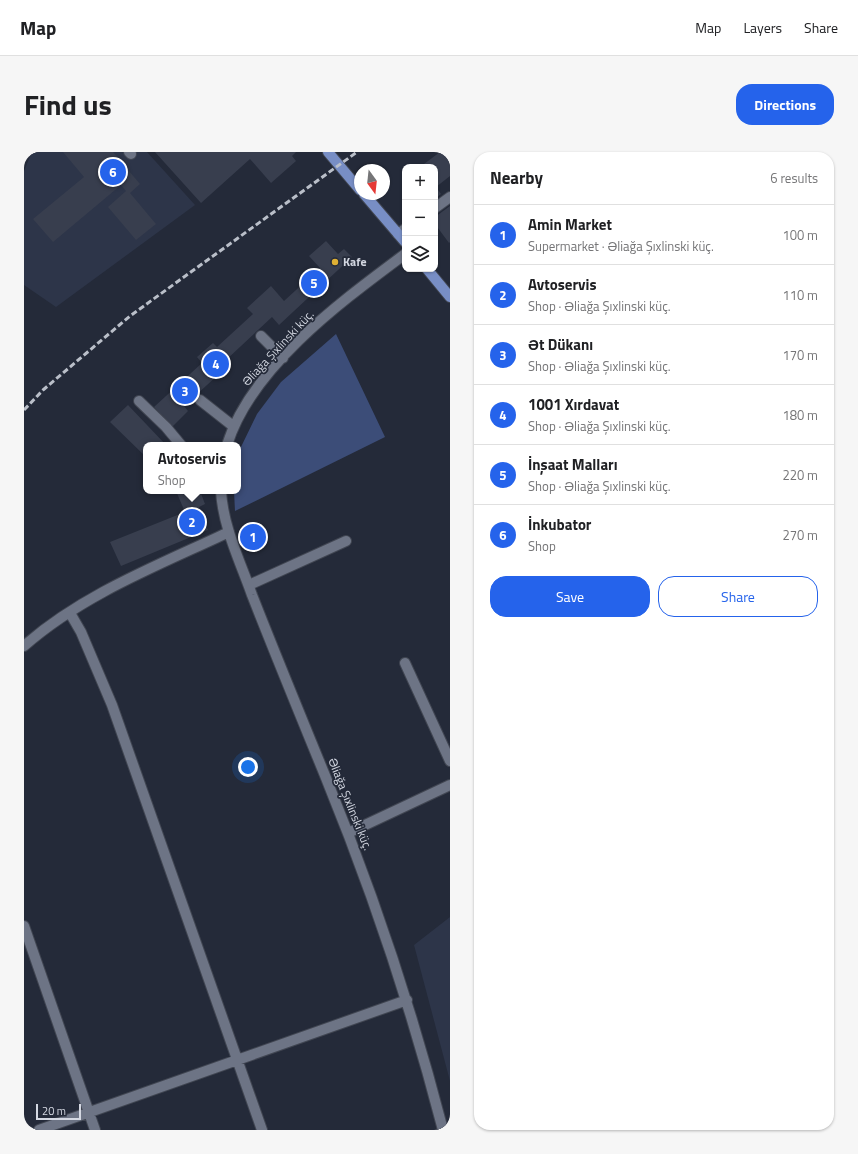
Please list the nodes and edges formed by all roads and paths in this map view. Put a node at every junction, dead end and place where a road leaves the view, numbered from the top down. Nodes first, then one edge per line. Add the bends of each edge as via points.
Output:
1 (328, 152) edge
2 (354, 183) edge
3 (450, 197) edge
4 (370, 200) edge
5 (438, 206) edge
6 (402, 234) edge
7 (402, 256) edge
8 (430, 272) edge
9 (449, 294) edge
10 (261, 336) dead end
11 (283, 358) junction
12 (200, 400) dead end
13 (139, 402) dead end
14 (233, 426) junction
15 (178, 442) edge
16 (228, 442) edge
17 (221, 494) edge
18 (229, 532) junction
19 (346, 541) dead end
20 (249, 585) junction
21 (70, 613) junction
22 (24, 646) edge
23 (405, 663) dead end
24 (450, 761) edge
25 (450, 785) edge
26 (348, 833) junction
27 (24, 926) edge
28 (406, 1000) junction
29 (237, 1060) junction
30 (89, 1113) junction
31 (40, 1130) edge
32 (95, 1130) edge
33 (262, 1130) edge
34 (443, 1130) edge

1 - 2 main road
3 - 5 street
4 - 6 main road
7 - 11 street, Əliağa Şıxlinski küç. via 337,305
8 - 9 main road
10 - 11 street
11 - 14 street, Əliağa Şıxlinski küç. via 246,402
12 - 14 street
13 - 15 street
14 - 16 street, Əliağa Şıxlinski küç.
17 - 18 street, Əliağa Şıxlinski küç. via 222,509
18 - 20 street, Əliağa Şıxlinski küç.
18 - 21 street via 119,584
19 - 20 street
20 - 26 street, Əliağa Şıxlinski küç.
21 - 22 street via 39,632
21 - 29 street via 81,632 112,705
23 - 24 street
25 - 26 street
26 - 28 street, Əliağa Şıxlinski küç. via 378,913
27 - 30 street
28 - 29 street
28 - 34 street, Əliağa Şıxlinski küç.
29 - 30 street
29 - 33 street
30 - 31 street
30 - 32 street

